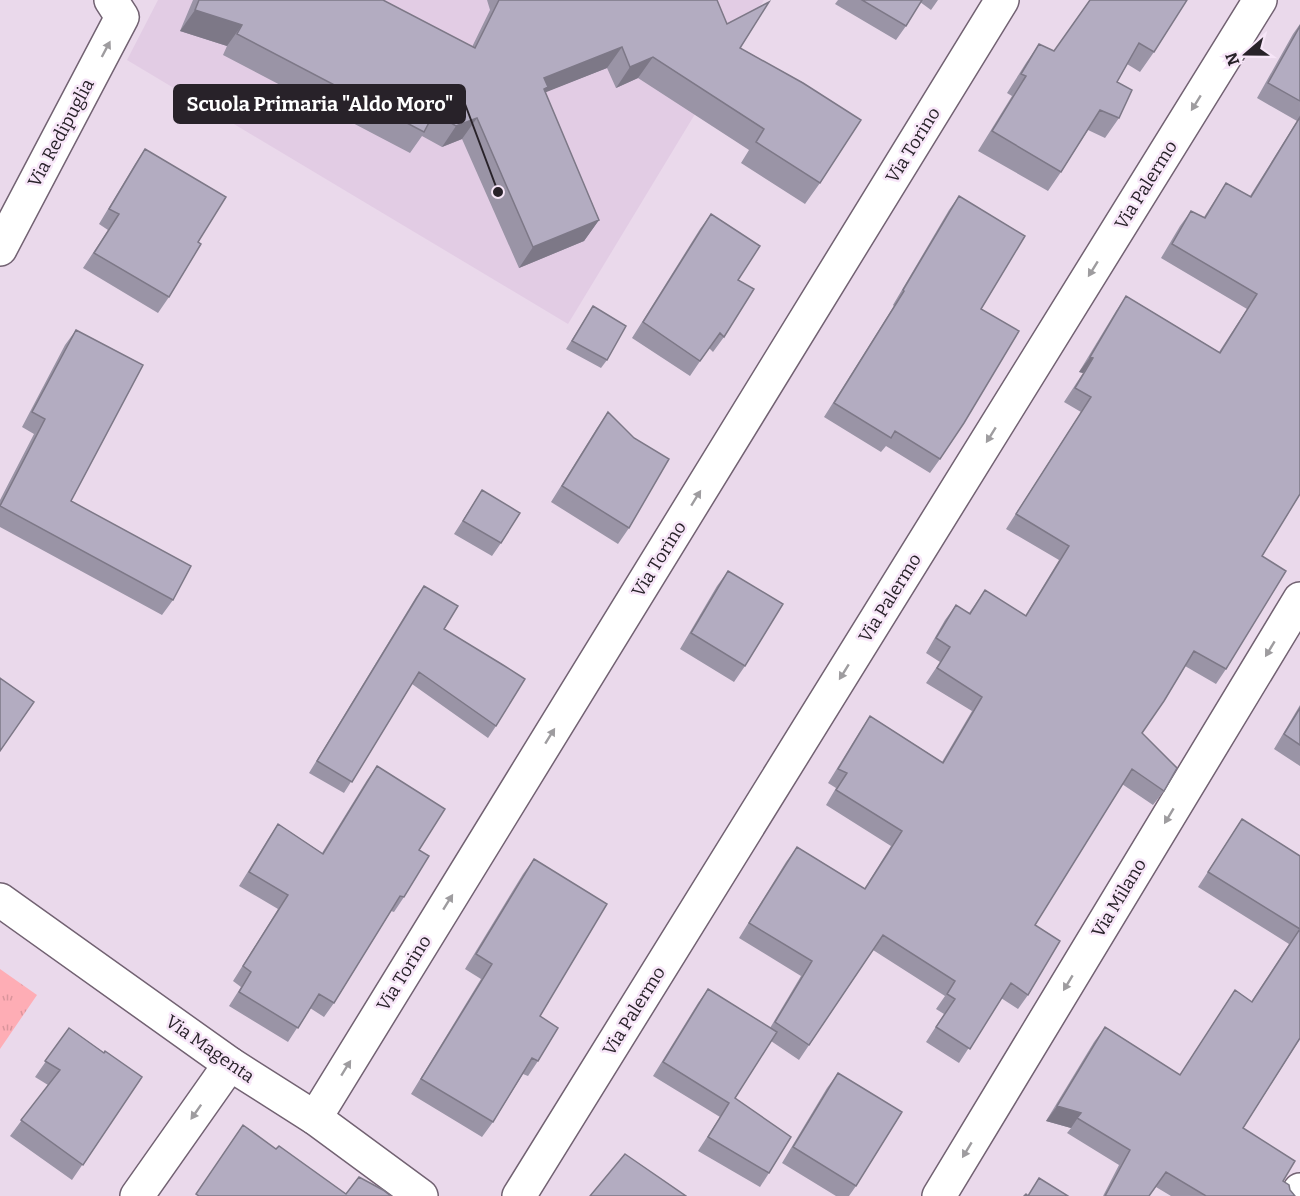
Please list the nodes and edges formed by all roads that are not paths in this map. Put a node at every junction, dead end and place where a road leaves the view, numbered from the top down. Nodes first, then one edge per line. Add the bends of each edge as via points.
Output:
1 (1002, 0) edge
2 (1260, 0) edge
3 (117, 8) edge
4 (0, 249) edge
5 (1300, 599) edge
6 (0, 900) edge
7 (230, 1064) junction
8 (315, 1118) junction
9 (1300, 1190) edge
10 (137, 1196) edge
11 (421, 1196) edge
12 (519, 1196) edge
13 (939, 1196) edge
14 (1296, 1196) edge

8 -> 1 street, Via Torino
2 -> 12 street, Via Palermo
4 -> 3 street, Via Redipuglia
5 -> 13 street, Via Milano
6 - 7 street, Via Magenta
7 - 8 street, Via Magenta
7 -> 10 street
8 - 11 street, Via Magenta
9 - 14 street

